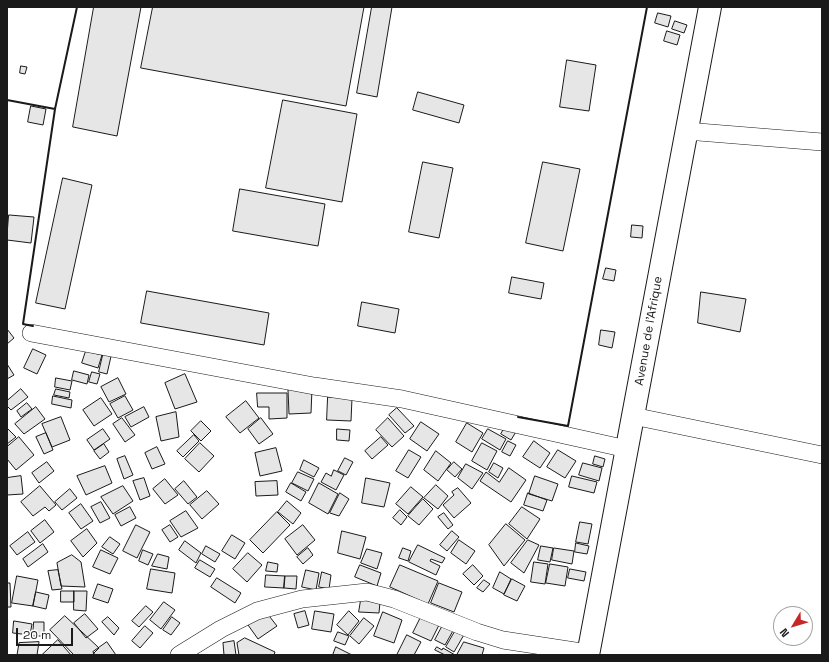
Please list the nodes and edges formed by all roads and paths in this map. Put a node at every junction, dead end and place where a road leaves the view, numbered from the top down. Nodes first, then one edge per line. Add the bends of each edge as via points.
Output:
1 (710, 7) edge
2 (686, 131) junction
3 (822, 142) edge
4 (31, 333) dead end
5 (633, 416) junction
6 (627, 449) junction
7 (822, 455) edge
8 (588, 654) edge
9 (179, 655) edge

1 - 2 main road, Avenue de l'Afrique
2 - 3 street
2 - 5 main road, Avenue de l'Afrique
4 - 6 street via 314,386 402,399
5 - 6 main road, Avenue de l'Afrique
5 - 7 street
6 - 8 main road, Avenue de l'Afrique
8 - 9 street via 497,638 394,599 368,592 302,599 258,611 221,629

